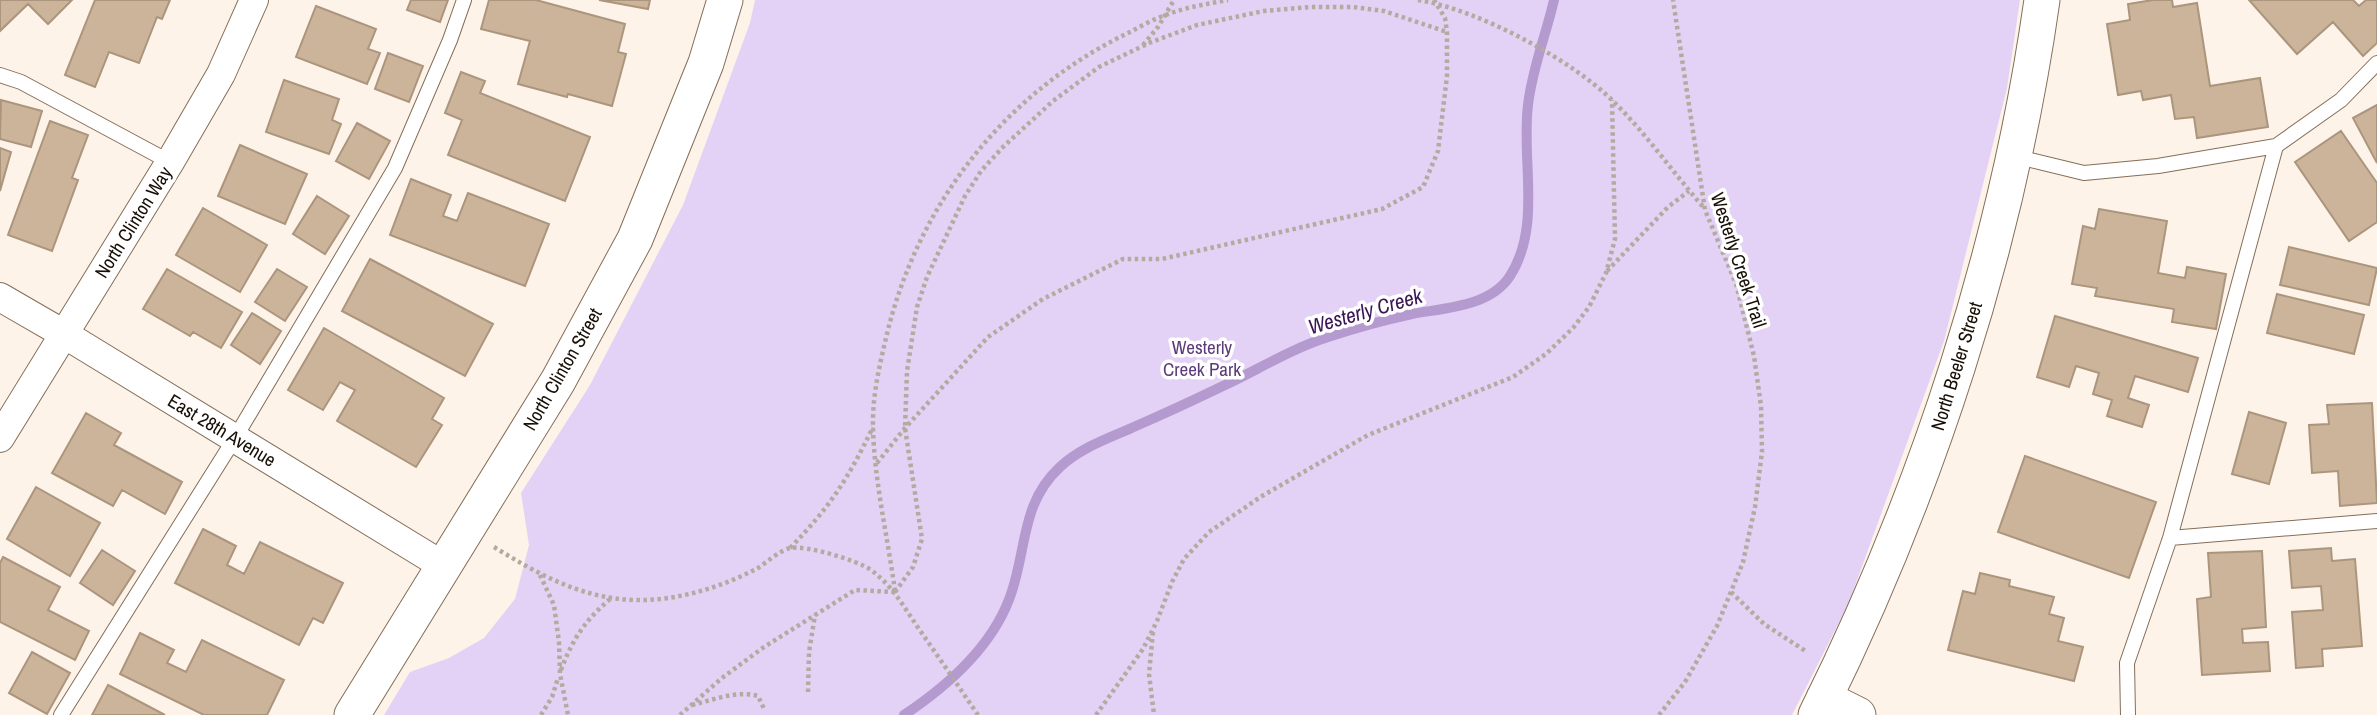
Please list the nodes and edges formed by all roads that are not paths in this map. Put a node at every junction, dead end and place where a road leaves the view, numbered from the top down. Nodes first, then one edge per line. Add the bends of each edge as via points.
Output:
1 (254, 0) edge
2 (464, 0) edge
3 (725, 0) edge
4 (2042, 0) edge
5 (2377, 63) edge
6 (0, 75) edge
7 (2276, 146) junction
8 (2014, 156) junction
9 (170, 162) junction
10 (0, 297) edge
11 (64, 334) junction
12 (0, 438) edge
13 (235, 438) junction
14 (2377, 521) edge
15 (2170, 538) junction
16 (442, 565) junction
17 (1826, 693) edge
18 (61, 715) edge
19 (352, 715) edge
20 (1858, 715) edge
21 (2128, 715) edge

1 - 9 street, North Clinton Way via 221,74
2 - 13 lane via 395,168
3 - 16 street, North Clinton Street via 706,63 635,239 558,381
4 - 8 street, North Beeler Street
5 - 7 lane via 2341,100
6 - 9 lane
7 - 8 lane via 2084,173
7 - 15 lane
8 - 17 street, North Beeler Street via 1973,313 1934,436 1888,557
9 - 11 street, North Clinton Way
10 - 11 street, East 28th Avenue
11 - 12 street, North Clinton Way
11 - 13 street, East 28th Avenue
13 - 16 street, East 28th Avenue
13 - 18 lane
14 - 15 lane
15 - 21 lane via 2127,663
16 - 19 street, North Clinton Street
17 - 20 street

